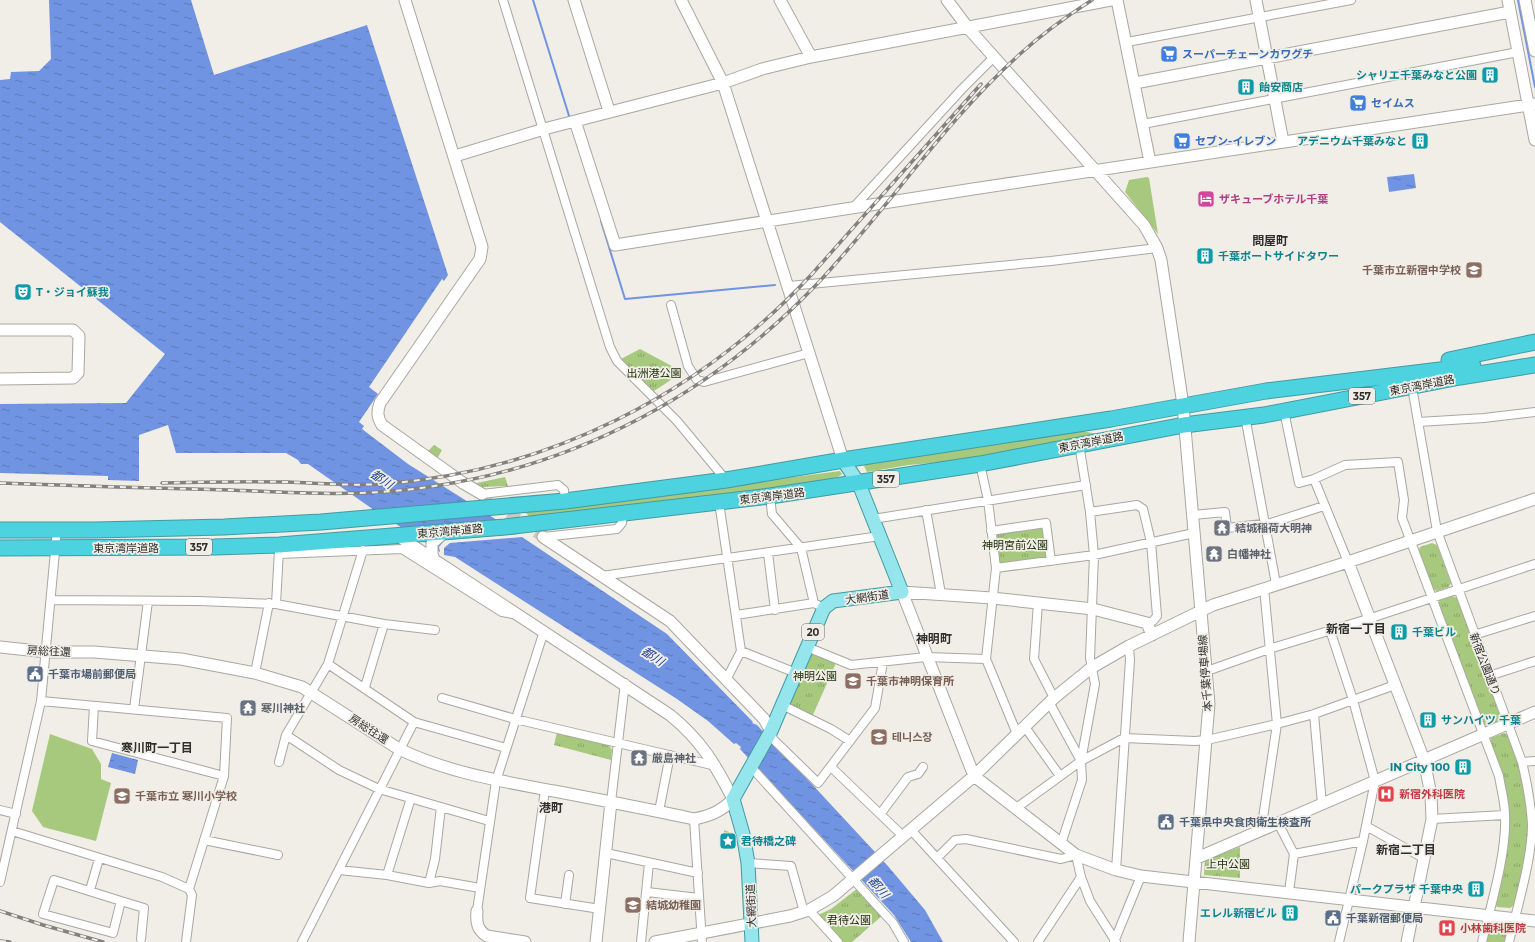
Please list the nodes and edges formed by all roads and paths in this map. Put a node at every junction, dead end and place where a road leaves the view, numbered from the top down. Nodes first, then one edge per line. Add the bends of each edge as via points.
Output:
1 (405, 0) edge
2 (503, 0) edge
3 (574, 0) edge
4 (681, 0) edge
5 (780, 0) edge
6 (947, 0) edge
7 (1111, 0) edge
8 (1117, 0) edge
9 (1256, 0) edge
10 (1351, 0) edge
11 (1508, 0) edge
12 (1525, 0) edge
13 (1510, 12) junction
14 (1260, 18) junction
15 (968, 28) junction
16 (1127, 42) junction
17 (1535, 51) edge
18 (1518, 52) junction
19 (811, 57) junction
20 (994, 57) junction
21 (1267, 58) junction
22 (723, 83) junction
23 (1135, 83) junction
24 (1275, 100) junction
25 (1532, 105) edge
26 (609, 111) junction
27 (572, 121) junction
28 (1143, 124) junction
29 (544, 129) junction
30 (1535, 140) edge
31 (1283, 142) junction
32 (455, 156) junction
33 (1150, 162) junction
34 (1094, 170) junction
35 (853, 208) junction
36 (768, 221) junction
37 (1157, 248) junction
38 (789, 286) junction
39 (671, 306) dead end
40 (0, 330) edge
41 (1535, 342) edge
42 (809, 353) junction
43 (1535, 356) edge
44 (1535, 365) edge
45 (1535, 375) edge
46 (0, 378) edge
47 (1346, 380) junction
48 (1440, 382) junction
49 (1412, 387) junction
50 (1183, 405) junction
51 (1284, 411) junction
52 (1535, 412) edge
53 (1245, 416) junction
54 (1418, 422) junction
55 (1184, 425) junction
56 (1079, 444) junction
57 (844, 460) junction
58 (980, 464) junction
59 (1314, 479) junction
60 (726, 480) junction
61 (859, 484) junction
62 (1086, 485) junction
63 (482, 494) joint
64 (770, 496) junction
65 (1535, 498) edge
66 (988, 500) junction
67 (565, 501) junction
68 (719, 502) junction
69 (1324, 506) junction
70 (926, 510) junction
71 (1090, 512) junction
72 (623, 513) junction
73 (1193, 515) junction
74 (873, 518) junction
75 (1264, 523) junction
76 (0, 530) edge
77 (57, 530) junction
78 (95, 530) junction
79 (991, 530) junction
80 (1437, 531) junction
81 (445, 532) junction
82 (1194, 533) junction
83 (404, 535) junction
84 (880, 536) junction
85 (543, 537) joint
86 (1410, 540) junction
87 (1151, 542) junction
88 (0, 548) edge
89 (55, 548) junction
90 (801, 548) junction
91 (279, 549) junction
92 (363, 550) junction
93 (768, 553) junction
94 (1094, 555) junction
95 (728, 558) junction
96 (434, 560) junction
97 (1051, 561) junction
98 (1348, 562) junction
99 (1535, 564) edge
100 (996, 568) junction
101 (602, 576) junction
102 (1276, 584) junction
103 (1264, 588) junction
104 (1457, 589) junction
105 (902, 592) junction
106 (941, 594) junction
107 (1432, 597) junction
108 (992, 598) junction
109 (51, 600) junction
110 (148, 601) junction
111 (272, 603) junction
112 (1038, 603) junction
113 (819, 606) junction
114 (1093, 609) junction
115 (775, 610) junction
116 (1201, 610) junction
117 (736, 615) junction
118 (343, 616) junction
119 (523, 616) junction
120 (1535, 616) edge
121 (1371, 618) junction
122 (1147, 622) junction
123 (384, 624) junction
124 (435, 630) dead end
125 (1330, 630) junction
126 (544, 631) junction
127 (1152, 635) junction
128 (1474, 635) junction
129 (1129, 646) junction
130 (0, 647) edge
131 (807, 647) junction
132 (1269, 649) junction
133 (741, 651) junction
134 (47, 652) junction
135 (142, 656) junction
136 (926, 657) junction
137 (986, 658) junction
138 (1535, 661) edge
139 (883, 662) junction
140 (328, 664) junction
141 (1091, 668) junction
142 (1207, 671) junction
143 (255, 673) junction
144 (796, 673) junction
145 (1489, 676) junction
146 (726, 680) junction
147 (625, 684) junction
148 (1395, 685) junction
149 (364, 687) junction
150 (310, 692) junction
151 (442, 698) dead end
152 (1051, 700) junction
153 (1353, 700) junction
154 (41, 701) junction
155 (782, 705) junction
156 (94, 706) junction
157 (134, 709) junction
158 (1535, 712) edge
159 (1314, 714) junction
160 (516, 719) junction
161 (414, 722) junction
162 (1277, 724) junction
163 (1507, 724) junction
164 (1021, 730) junction
165 (771, 731) junction
166 (1483, 734) junction
167 (286, 735) junction
168 (1124, 738) junction
169 (1207, 740) junction
170 (850, 741) junction
171 (618, 743) junction
172 (506, 748) junction
173 (399, 749) junction
174 (670, 755) junction
175 (1424, 760) junction
176 (1081, 761) junction
177 (1535, 761) edge
178 (279, 762) dead end
179 (1522, 762) junction
180 (716, 766) junction
181 (831, 767) junction
182 (923, 767) dead end
183 (752, 768) junction
184 (224, 776) junction
185 (974, 776) junction
186 (1060, 776) junction
187 (496, 781) junction
188 (1375, 781) junction
189 (379, 789) junction
190 (545, 790) junction
191 (411, 798) junction
192 (733, 799) junction
193 (611, 802) junction
194 (1322, 804) junction
195 (441, 807) junction
196 (1015, 809) junction
197 (0, 810) edge
198 (659, 811) junction
199 (881, 813) junction
200 (16, 814) junction
201 (1506, 815) junction
202 (694, 819) junction
203 (1432, 819) junction
204 (489, 821) junction
205 (1278, 823) junction
206 (1366, 826) junction
207 (12, 831) junction
208 (1261, 831) junction
209 (908, 834) junction
210 (204, 840) junction
211 (1363, 841) junction
212 (1061, 844) junction
213 (606, 853) junction
214 (1294, 854) junction
215 (278, 855) dead end
216 (1076, 855) junction
217 (937, 858) junction
218 (1197, 858) junction
219 (99, 859) junction
220 (1424, 859) junction
221 (748, 862) junction
222 (650, 863) junction
223 (339, 870) junction
224 (1116, 870) junction
225 (698, 873) junction
226 (569, 874) dead end
227 (386, 875) junction
228 (1141, 876) junction
229 (1081, 877) junction
230 (854, 879) junction
231 (1195, 881) junction
232 (0, 882) edge
233 (429, 883) junction
234 (480, 888) junction
235 (189, 889) junction
236 (90, 890) junction
237 (647, 892) junction
238 (1289, 892) junction
239 (699, 898) junction
240 (1349, 899) junction
241 (121, 901) junction
242 (565, 904) junction
243 (1415, 906) junction
244 (600, 909) junction
245 (477, 911) joint
246 (806, 911) junction
247 (1488, 915) junction
248 (1515, 919) junction
249 (1535, 921) edge
250 (751, 923) junction
251 (702, 937) edge
252 (141, 939) dead end
253 (186, 942) edge
254 (302, 942) edge
255 (525, 942) edge
256 (596, 942) edge
257 (641, 942) edge
258 (655, 942) edge
259 (752, 942) edge
260 (838, 942) edge
261 (904, 942) edge
262 (1014, 942) edge
263 (1038, 942) edge
264 (1115, 942) edge
265 (1189, 942) edge
266 (1339, 942) edge
267 (1407, 942) edge
268 (1482, 942) edge
269 (1509, 942) edge

1 - 32 street
2 - 29 street
3 - 26 street
4 - 22 street
5 - 19 street
6 - 15 street, 本千葉停車場線
7 - 15 street
8 - 16 street
9 - 14 street
10 - 14 street
11 - 13 street
12 - 17 street
13 - 18 street
13 - 21 street
14 - 16 street
14 - 21 street
15 - 19 street
15 - 20 street, 本千葉停車場線
16 - 23 street
18 - 24 street
18 - 25 street
19 - 22 street via 762,69
20 - 34 street, 本千葉停車場線
20 - 35 street
21 - 23 street
21 - 24 street
22 - 26 street
22 - 36 street
23 - 28 street
24 - 28 street
24 - 31 street
25 - 30 street
25 - 31 street
26 - 27 street
27 - 29 street
27 - 36 street via 615,245
28 - 33 street
29 - 32 street
29 - 60 street via 610,346 617,360 677,420
31 - 33 street
32 - 63 street via 482,253 377,410 382,425
33 - 34 street
34 - 35 street
34 - 37 street, 本千葉停車場線 via 1144,225
35 - 36 street
36 - 38 street
37 - 38 street via 1051,261
37 - 50 street, 本千葉停車場線 via 1164,274
38 - 42 street
39 - 42 street via 688,366 697,380 704,382
40 - 46 street via 73,330 79,336 78,373 73,378
41 - 47 highway, 357
42 - 57 street
43 - 47 highway, 東京湾岸道路 / 357 via 1372,379
44 - 48 highway, 東京湾岸道路 / 357
45 - 48 highway, 357 via 1460,383
47 - 50 highway, 東京湾岸道路 / 357
48 - 49 highway, 東京湾岸道路 / 357
49 - 51 highway, 東京湾岸道路 / 357
49 - 54 street, 新宿公園通り
50 - 55 street, 本千葉停車場線
50 - 57 highway, 東京湾岸道路 / 357 via 1111,419
51 - 53 highway, 東京湾岸道路 / 357
51 - 59 street via 1299,483
52 - 54 street
53 - 55 highway, 東京湾岸道路 / 357
53 - 75 street
54 - 80 street, 新宿公園通り
55 - 56 highway, 東京湾岸道路 / 357
55 - 73 street, 本千葉停車場線
56 - 58 highway, 東京湾岸道路 / 357
56 - 62 street
57 - 60 highway, 東京湾岸道路 / 357
57 - 61 main road, 大網街道
58 - 61 highway, 東京湾岸道路 / 357
58 - 66 street
59 - 69 street
59 - 86 street via 1345,465 1398,462 1404,500 1402,518
60 - 67 highway, 東京湾岸道路 / 357
61 - 64 highway, 東京湾岸道路 / 357
61 - 74 main road, 大網街道
62 - 66 street
62 - 71 street
63 - 67 street via 558,486 564,490
64 - 68 highway, 東京湾岸道路 / 357
64 - 90 street via 772,514
65 - 80 street
66 - 70 street
66 - 79 street
67 - 78 highway, 東京湾岸道路 / 357 via 231,527
68 - 72 highway, 東京湾岸道路 / 357
68 - 95 street
69 - 75 street
69 - 98 street
70 - 74 street
70 - 106 street
71 - 87 street via 1137,505 1143,509
71 - 94 street
72 - 81 highway, 東京湾岸道路 / 357
72 - 85 street via 622,523 616,529
73 - 75 street via 1225,512 1227,528
73 - 82 street, 本千葉停車場線
74 - 84 main road, 大網街道
75 - 102 street
76 - 77 highway, 東京湾岸道路 / 357
77 - 78 highway, 東京湾岸道路 / 357
77 - 89 street
78 - 83 highway via 156,536 328,531 377,526
79 - 97 street via 1046,524
79 - 100 street
80 - 86 street
80 - 104 street, 新宿公園通り
81 - 83 highway, 東京湾岸道路 / 357
81 - 96 street via 432,544
82 - 87 street
82 - 116 street, 本千葉停車場線
83 - 91 highway, 東京湾岸道路 / 357
83 - 96 street
84 - 90 street
84 - 105 main road, 大網街道
85 - 101 street
86 - 98 street
86 - 107 street
87 - 94 street
87 - 122 street via 1157,616 1153,621
88 - 89 highway, 東京湾岸道路 / 357
89 - 91 highway, 東京湾岸道路 / 357
89 - 109 street
90 - 93 street
90 - 113 street
91 - 92 street
91 - 111 street
92 - 118 street
92 - 119 street via 402,549 502,612
93 - 95 street
93 - 115 street
94 - 97 street
94 - 114 street
95 - 101 street
95 - 117 street
96 - 119 street
97 - 100 street
98 - 102 street
98 - 121 street
99 - 104 street
100 - 108 street
101 - 146 street via 670,621
102 - 103 street
103 - 116 street
103 - 132 street
104 - 107 street
104 - 128 street, 新宿公園通り
105 - 106 street
105 - 113 main road, 大網街道 / 20 via 834,601
105 - 136 street
106 - 108 street
107 - 121 street
107 - 166 street
108 - 112 street
108 - 137 street
109 - 110 street
109 - 134 street
110 - 111 street
110 - 135 street
111 - 118 street
111 - 143 street
112 - 114 street
112 - 152 street via 1034,659
113 - 115 street
113 - 131 main road, 20
114 - 122 street
114 - 141 street
115 - 117 street
116 - 127 street
116 - 142 street, 本千葉停車場線
117 - 133 street
118 - 123 street
118 - 140 street
119 - 126 street
120 - 128 street
121 - 125 street
121 - 148 street
122 - 127 street
123 - 124 street
123 - 149 street
125 - 132 street
125 - 153 street
126 - 147 street
126 - 160 street
127 - 129 street
128 - 145 street, 新宿公園通り
129 - 141 street
129 - 168 street
130 - 134 street, 房総往還
131 - 139 street via 851,665
131 - 144 main road, 20
132 - 142 street
132 - 162 street
133 - 144 street
133 - 146 street
134 - 135 street, 房総往還
134 - 154 street
135 - 143 street, 房総往還 via 181,659
135 - 157 street
136 - 137 street
136 - 139 street
136 - 185 street
137 - 164 street
138 - 145 street
139 - 170 street via 875,708
140 - 149 street
140 - 150 street
141 - 152 street
141 - 176 street via 1095,684
142 - 169 street, 本千葉停車場線
143 - 150 street, 房総往還 via 292,683
144 - 155 main road, 20
145 - 163 street, 新宿公園通り
146 - 165 street via 764,719
147 - 171 street
147 - 180 street via 685,726
148 - 153 street
148 - 175 street
149 - 161 street
150 - 167 street
150 - 173 street, 房総往還
151 - 160 street
152 - 164 street
152 - 176 street
153 - 159 street
153 - 188 street
154 - 156 street
154 - 200 street
155 - 165 main road, 20
155 - 170 street
156 - 157 street
156 - 184 street via 92,741
157 - 184 street via 227,718
158 - 163 street
159 - 162 street
159 - 194 street
160 - 171 street
160 - 172 street
161 - 172 street
161 - 173 street
162 - 169 street
162 - 208 street
163 - 166 street
163 - 179 street, 新宿公園通り
164 - 185 street
164 - 186 street
165 - 181 street via 773,739 818,783
165 - 183 main road, 20
166 - 175 street
166 - 201 street via 1499,776
167 - 178 street
167 - 189 street via 339,770
168 - 169 street
168 - 176 street
168 - 224 street
169 - 218 street, 本千葉停車場線
170 - 181 street
171 - 174 street
171 - 193 street
172 - 187 street
173 - 187 street, 房総往還 via 444,767
173 - 189 street
174 - 180 street
174 - 198 street
175 - 188 street
175 - 203 street via 1431,795
176 - 186 street
176 - 212 street via 1082,780
177 - 179 street
179 - 248 street, 新宿公園通り via 1531,802 1532,827
180 - 192 street
181 - 199 street
182 - 199 street via 918,774 908,777
183 - 192 main road, 20
183 - 230 street
184 - 210 street
185 - 196 street
185 - 209 street
186 - 196 street
187 - 190 street, 房総往還
187 - 204 street
188 - 194 street
188 - 206 street
189 - 191 street
189 - 223 street
190 - 193 street, 房総往還
190 - 242 street via 530,898
191 - 195 street
191 - 227 street
192 - 202 street, 房総往還 via 722,810
192 - 221 main road, 大網街道 via 744,834
193 - 198 street, 房総往還
193 - 213 street
194 - 205 street
195 - 204 street
195 - 233 street via 435,859
196 - 212 street
197 - 200 street
198 - 202 street, 房総往還
199 - 209 street
200 - 207 street
201 - 203 street
201 - 247 street via 1505,840
202 - 225 street
203 - 220 street
204 - 234 street
205 - 208 street
205 - 214 street
206 - 211 street
206 - 220 street
207 - 219 street
207 - 232 street
208 - 218 street
209 - 217 street
209 - 230 street
210 - 215 street
210 - 235 street
211 - 214 street
211 - 240 street
212 - 216 street
213 - 222 street
213 - 244 street
214 - 238 street
216 - 217 street via 1061,859 966,839 955,840
216 - 224 street
216 - 229 street
217 - 262 street
218 - 231 street, 本千葉停車場線
219 - 235 street via 162,877
219 - 236 street
220 - 243 street
221 - 246 street via 791,866
221 - 250 main road, 大網街道
222 - 225 street
222 - 237 street
223 - 227 street
223 - 254 street
224 - 228 street
225 - 239 street
226 - 242 street
227 - 233 street
228 - 231 street
228 - 264 street
229 - 263 street
229 - 264 street via 1090,901
230 - 246 street via 833,896
230 - 261 street via 893,923
231 - 238 street
231 - 265 street, 本千葉停車場線
233 - 234 street via 440,881
234 - 245 street
235 - 253 street via 192,895
236 - 241 street
236 - 241 street via 54,880 43,914 113,933
237 - 239 street
237 - 257 street
238 - 240 street
239 - 251 street
240 - 243 street
240 - 266 street
241 - 252 street via 144,908
242 - 244 street
243 - 247 street
243 - 267 street
244 - 256 street
245 - 255 street via 476,923 487,936
246 - 250 street
246 - 260 street
247 - 248 street
247 - 268 street
248 - 249 street
248 - 269 street, 新宿公園通り
250 - 251 street
250 - 259 main road, 大網街道
251 - 258 street

